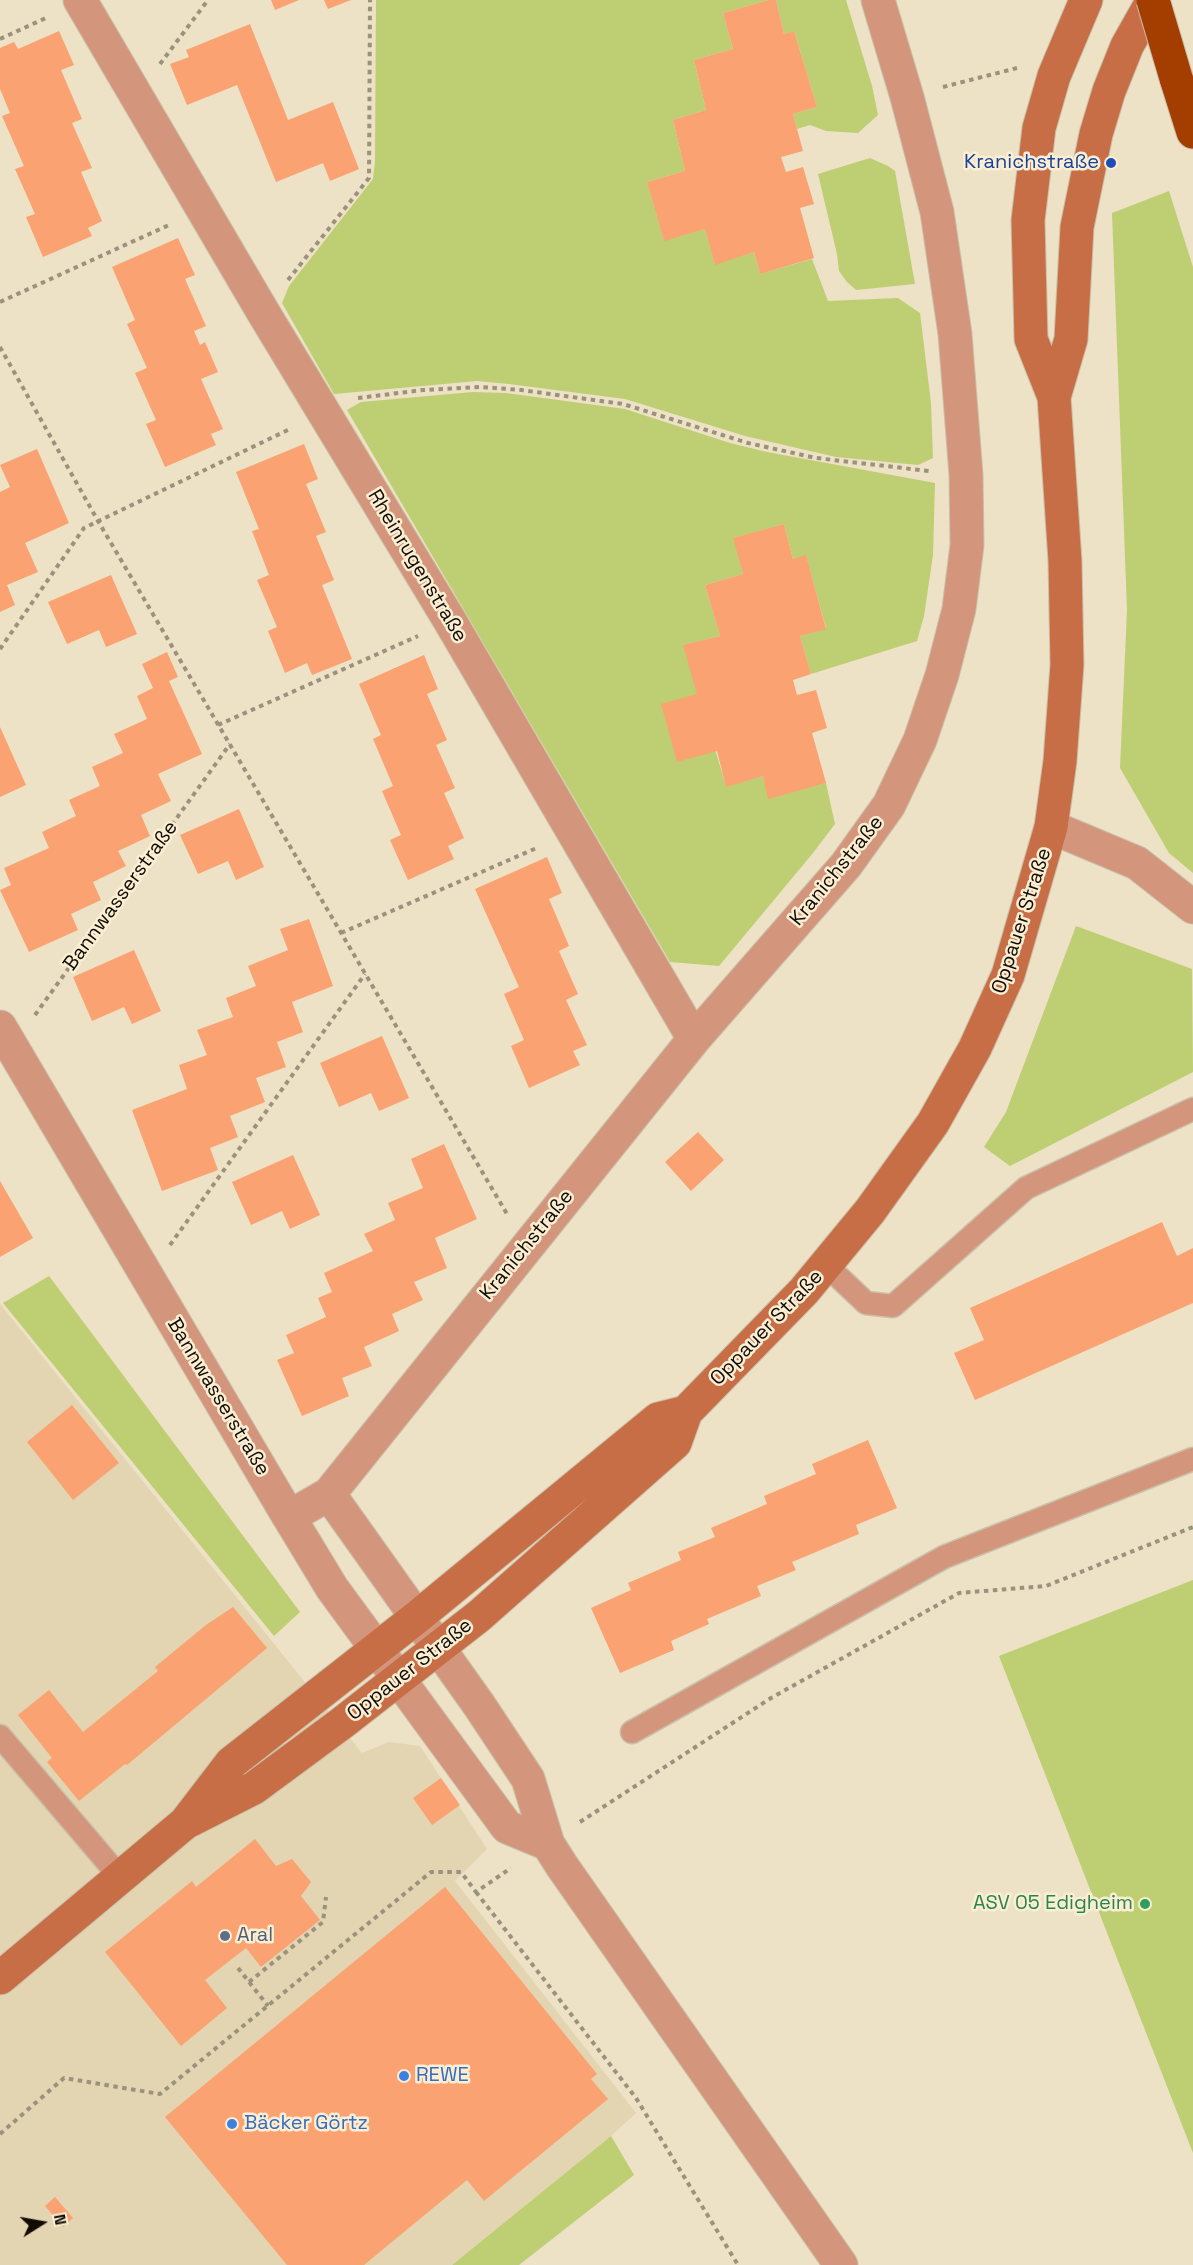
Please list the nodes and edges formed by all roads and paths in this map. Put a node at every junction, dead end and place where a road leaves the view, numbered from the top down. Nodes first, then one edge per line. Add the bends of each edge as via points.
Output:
1 (208, 0) edge
2 (370, 0) edge
3 (878, 0) edge
4 (1086, 0) edge
5 (1153, 0) edge
6 (81, 1) edge
7 (0, 39) edge
8 (1054, 76) junction
9 (136, 95) junction
10 (907, 97) junction
11 (1193, 132) edge
12 (202, 209) junction
13 (0, 302) edge
14 (264, 312) junction
15 (0, 347) edge
16 (1054, 396) junction
17 (326, 412) junction
18 (966, 475) junction
19 (98, 521) junction
20 (450, 621) junction
21 (0, 649) edge
22 (218, 725) junction
23 (230, 744) junction
24 (1051, 827) junction
25 (573, 832) junction
26 (1193, 907) edge
27 (341, 933) junction
28 (365, 974) junction
29 (6, 1037) edge
30 (694, 1039) junction
31 (1193, 1108) edge
32 (527, 1246) junction
33 (826, 1265) junction
34 (147, 1277) junction
35 (686, 1412) junction
36 (1193, 1459) edge
37 (329, 1494) junction
38 (289, 1517) junction
39 (416, 1617) junction
40 (439, 1647) junction
41 (376, 1648) junction
42 (400, 1678) junction
43 (632, 1732) dead end
44 (0, 1736) edge
45 (184, 1823) junction
46 (548, 1844) junction
47 (120, 1877) junction
48 (476, 1892) dead end
49 (326, 1897) dead end
50 (238, 1968) dead end
51 (0, 1978) edge
52 (249, 1982) junction
53 (268, 2006) dead end
54 (738, 2265) edge
55 (841, 2265) edge

1 - 9 path
2 - 14 path via 369,178
3 - 10 street, Kranichstraße
4 - 8 street, Oppauer Straße
5 - 11 highway, bridge
5 - 16 street, Oppauer Straße via 1127,46 1096,134 1077,227 1071,339
6 - 7 path
6 - 9 street, Rheinrugenstraße
8 - 10 path via 1021,67
8 - 16 street, Oppauer Straße via 1039,128 1028,220 1031,339
9 - 12 street, Rheinrugenstraße
10 - 18 street, Kranichstraße via 937,212 947,273
12 - 13 path
12 - 14 street, Rheinrugenstraße
14 - 17 street, Rheinrugenstraße
15 - 19 path
16 - 24 street, Oppauer Straße via 1065,561 1067,665
17 - 18 path via 363,396 481,387 521,390 623,404 748,443 816,458
17 - 19 path
17 - 20 street, Rheinrugenstraße
18 - 30 street, Kranichstraße via 967,545 959,609 920,740 889,805 846,865
19 - 21 path via 84,528
19 - 22 path
20 - 22 path
20 - 25 street, Rheinrugenstraße
22 - 23 path
23 - 27 path
23 - 29 path, Bannwasserstraße
24 - 26 street via 1137,863
24 - 33 street, Oppauer Straße via 1008,975 975,1048 933,1123
25 - 27 path
25 - 30 street, Rheinrugenstraße
27 - 28 path
28 - 32 path
28 - 34 path
29 - 34 street, Bannwasserstraße
30 - 32 street, Kranichstraße
31 - 33 lane via 1026,1188 893,1306 866,1303
32 - 37 street, Kranichstraße
33 - 35 street, Oppauer Straße
34 - 38 street, Bannwasserstraße
35 - 39 street, Oppauer Straße via 658,1419
35 - 40 street, Oppauer Straße via 675,1443
36 - 43 lane via 944,1557
37 - 38 street
37 - 39 street
38 - 41 street, Bannwasserstraße via 332,1588
39 - 40 street
39 - 41 street, Oppauer Straße
40 - 42 street, Oppauer Straße
40 - 46 street via 528,1779
41 - 42 street, Bannwasserstraße
41 - 45 street, Oppauer Straße via 231,1763
42 - 45 street, Oppauer Straße via 254,1788
42 - 46 street, Bannwasserstraße via 507,1827
44 - 47 lane
45 - 47 street, Oppauer Straße
46 - 55 street
47 - 51 street, Oppauer Straße
48 - 54 path via 636,2098
49 - 52 path via 323,1922
50 - 52 path
52 - 53 path

